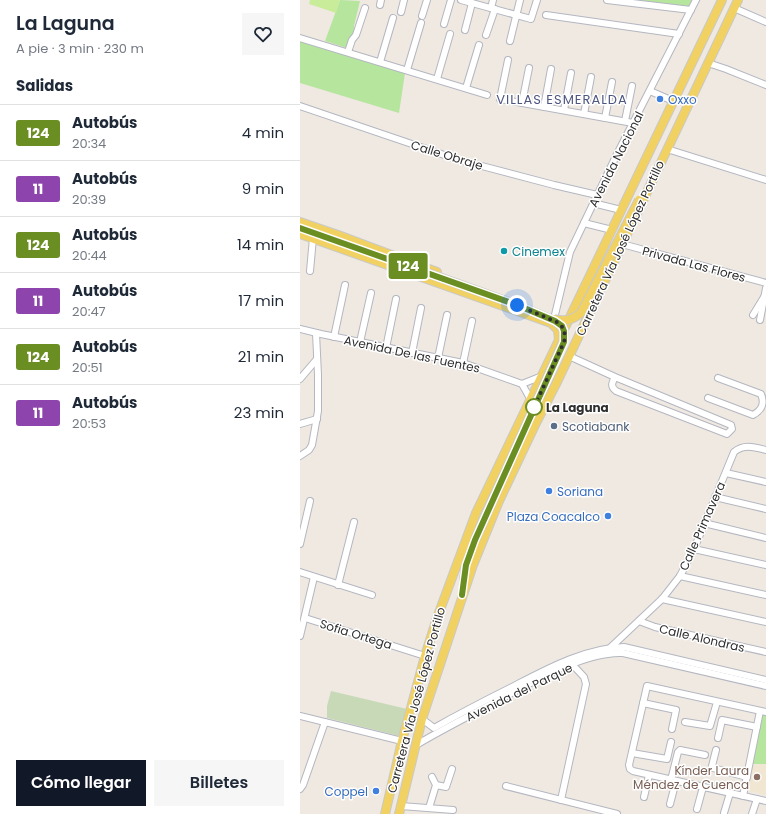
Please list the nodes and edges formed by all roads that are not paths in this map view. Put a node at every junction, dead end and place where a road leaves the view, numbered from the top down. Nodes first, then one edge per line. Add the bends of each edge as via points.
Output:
1 (404, 0) edge
2 (427, 0) edge
3 (451, 0) edge
4 (461, 0) edge
5 (493, 0) edge
6 (520, 0) edge
7 (536, 0) edge
8 (608, 0) edge
9 (696, 0) edge
10 (722, 0) edge
11 (738, 0) edge
12 (470, 2) edge
13 (365, 8) dead end
14 (734, 8) junction
15 (493, 9) junction
16 (691, 10) junction
17 (400, 12) dead end
18 (516, 15) junction
19 (546, 15) dead end
20 (422, 16) dead end
21 (393, 18) dead end
22 (766, 22) edge
23 (421, 23) dead end
24 (444, 24) dead end
25 (465, 30) dead end
26 (450, 34) dead end
27 (679, 34) junction
28 (486, 35) dead end
29 (300, 38) edge
30 (510, 41) dead end
31 (479, 45) dead end
32 (348, 52) junction
33 (508, 60) dead end
34 (380, 62) junction
35 (708, 63) junction
36 (529, 68) dead end
37 (551, 69) dead end
38 (407, 70) junction
39 (571, 73) dead end
40 (591, 77) dead end
41 (438, 79) junction
42 (612, 82) dead end
43 (766, 84) edge
44 (632, 86) dead end
45 (466, 88) junction
46 (650, 91) junction
47 (487, 95) dead end
48 (673, 101) junction
49 (522, 103) junction
50 (300, 106) edge
51 (544, 107) junction
52 (564, 110) junction
53 (584, 114) junction
54 (605, 118) junction
55 (625, 121) junction
56 (633, 123) junction
57 (667, 149) junction
58 (660, 165) junction
59 (766, 180) edge
60 (597, 195) junction
61 (594, 203) junction
62 (622, 210) junction
63 (300, 222) edge
64 (584, 223) junction
65 (300, 228) edge
66 (612, 230) junction
67 (300, 234) edge
68 (312, 238) junction
69 (622, 244) junction
70 (393, 267) junction
71 (310, 271) dead end
72 (766, 283) edge
73 (345, 285) dead end
74 (766, 288) edge
75 (371, 293) dead end
76 (764, 297) junction
77 (396, 299) dead end
78 (421, 308) dead end
79 (574, 309) junction
80 (447, 315) dead end
81 (753, 315) dead end
82 (760, 320) dead end
83 (472, 321) dead end
84 (554, 321) junction
85 (300, 329) edge
86 (316, 333) junction
87 (334, 337) junction
88 (360, 342) junction
89 (558, 344) junction
90 (386, 348) junction
91 (412, 353) junction
92 (569, 356) junction
93 (438, 358) junction
94 (317, 359) junction
95 (463, 364) junction
96 (542, 376) junction
97 (615, 377) junction
98 (718, 378) dead end
99 (300, 380) edge
100 (522, 384) junction
101 (708, 398) dead end
102 (531, 400) junction
103 (764, 408) edge
104 (317, 418) junction
105 (300, 424) edge
106 (766, 450) edge
107 (300, 456) edge
108 (726, 473) junction
109 (766, 482) edge
110 (715, 497) junction
111 (310, 501) dead end
112 (766, 509) edge
113 (354, 522) dead end
114 (704, 523) junction
115 (766, 538) edge
116 (300, 544) edge
117 (694, 549) junction
118 (766, 565) edge
119 (300, 572) edge
120 (680, 576) junction
121 (314, 577) junction
122 (338, 585) junction
123 (372, 595) dead end
124 (462, 595) junction
125 (766, 595) edge
126 (662, 599) junction
127 (305, 618) junction
128 (639, 621) junction
129 (766, 622) edge
130 (300, 636) edge
131 (610, 648) junction
132 (766, 652) edge
133 (605, 654) junction
134 (426, 656) junction
135 (571, 662) junction
136 (766, 680) edge
137 (766, 686) edge
138 (717, 702) junction
139 (643, 703) junction
140 (763, 712) edge
141 (300, 716) edge
142 (422, 719) junction
143 (325, 722) junction
144 (685, 722) dead end
145 (757, 727) junction
146 (672, 729) dead end
147 (718, 738) dead end
148 (402, 741) junction
149 (671, 742) dead end
150 (416, 745) junction
151 (716, 750) dead end
152 (632, 752) junction
153 (705, 755) dead end
154 (452, 769) dead end
155 (649, 775) junction
156 (432, 777) dead end
157 (747, 777) junction
158 (673, 780) junction
159 (436, 786) junction
160 (506, 786) dead end
161 (301, 787) edge
162 (703, 787) junction
163 (730, 793) junction
164 (743, 796) junction
165 (644, 797) dead end
166 (757, 799) junction
167 (562, 800) junction
168 (766, 801) edge
169 (670, 804) dead end
170 (430, 808) junction
171 (697, 809) dead end
172 (400, 810) edge
173 (453, 810) dead end
174 (442, 812) edge
175 (601, 812) edge
176 (724, 813) edge
177 (385, 814) edge
178 (617, 814) edge
179 (752, 814) edge

1 - 17 street
2 - 20 street
3 - 24 street
4 - 12 street
5 - 15 street
6 - 18 street
7 - 18 street via 531,19
8 - 16 street
9 - 16 street, Avenida Nacional
10 - 48 main road, Carretera Vía José López Portillo
11 - 14 main road, Carretera Vía José López Portillo
12 - 15 street
12 - 25 street
13 - 32 street
14 - 22 street
14 - 35 main road, Carretera Vía José López Portillo
15 - 18 street
15 - 28 street
16 - 27 street, Avenida Nacional
18 - 30 street
19 - 27 street
21 - 34 street
23 - 38 street
26 - 41 street
27 - 46 street, Avenida Nacional
29 - 32 street
31 - 45 street
32 - 34 street
33 - 49 street via 500,98
34 - 38 street
35 - 43 street
35 - 57 main road, Carretera Vía José López Portillo
36 - 49 street
37 - 51 street
38 - 41 street
39 - 52 street
40 - 53 street
41 - 45 street
42 - 54 street
44 - 55 street
45 - 47 street
46 - 48 street
46 - 56 street, Avenida Nacional
48 - 62 main road, Carretera Vía José López Portillo
49 - 51 street
50 - 60 street, Calle Obraje via 459,160
51 - 52 street
52 - 53 street
53 - 54 street
54 - 55 street
55 - 56 street
56 - 60 street, Avenida Nacional
57 - 58 main road, Carretera Vía José López Portillo
57 - 59 street
58 - 69 main road, Carretera Vía José López Portillo
58 - 70 main road, bridge via 581,312 568,320 553,319 425,275
60 - 61 street, Avenida Nacional
61 - 62 street
61 - 64 street, Avenida Nacional
62 - 66 main road, Carretera Vía José López Portillo
63 - 84 main road
64 - 66 street
64 - 84 street, Avenida Nacional via 570,252
65 - 124 main road, bridge via 517,305 562,326 564,342 475,540 466,565
66 - 79 main road, Carretera Vía José López Portillo
67 - 68 main road
68 - 70 main road
68 - 71 street
69 - 72 street, Privada Las Flores
69 - 92 main road, Carretera Vía José López Portillo
70 - 84 main road
73 - 87 street
74 - 76 street
75 - 88 street
76 - 81 street
76 - 82 street
77 - 90 street
78 - 91 street
79 - 84 main road via 567,316
79 - 89 main road, Carretera Vía José López Portillo
80 - 93 street
83 - 95 street
84 - 89 main road via 559,334
85 - 86 street, Avenida De las Fuentes
86 - 87 street, Avenida De las Fuentes
86 - 94 street
87 - 88 street, Avenida De las Fuentes
88 - 90 street, Avenida De las Fuentes
89 - 96 main road, Carretera Vía José López Portillo
90 - 91 street, Avenida De las Fuentes
91 - 93 street, Avenida De las Fuentes
92 - 97 street
92 - 124 main road, Carretera Vía José López Portillo via 499,501
93 - 95 street, Avenida De las Fuentes
94 - 99 street
94 - 104 street
95 - 100 street, Avenida De las Fuentes
96 - 100 street
96 - 102 main road, Carretera Vía José López Portillo
97 - 97 street via 732,424 732,430 727,434 616,391 612,388
98 - 103 street via 761,394
100 - 102 street
101 - 103 street via 753,415
102 - 134 main road, Carretera Vía José López Portillo via 476,513 437,618
104 - 105 street
104 - 107 street via 312,445
106 - 108 street, Calle Primavera via 751,446 740,447 734,452
108 - 109 street
108 - 110 street, Calle Primavera
110 - 112 street
110 - 114 street, Calle Primavera
111 - 116 street
113 - 122 street
114 - 115 street
114 - 117 street, Calle Primavera
117 - 118 street
117 - 120 street, Calle Primavera
119 - 121 street
120 - 125 street
120 - 126 street, Calle Primavera
121 - 122 street
121 - 127 street, Sofia Ortega
122 - 123 street
124 - 142 main road, Carretera Vía José López Portillo
126 - 128 street, Calle Primavera
126 - 129 street
127 - 130 street
127 - 134 street, Sofia Ortega
128 - 131 street, Calle Primavera
128 - 132 street, Calle Alondras via 655,627
131 - 133 street, Calle Primavera
131 - 135 street, Avenida del Parque via 591,652
131 - 136 street, Avenida del Parque via 624,647
133 - 135 street, Avenida del Parque
133 - 137 street, Avenida del Parque via 623,653
134 - 148 main road, Carretera Vía José López Portillo
135 - 142 street, Avenida del Parque via 545,670 434,728
135 - 150 street, Avenida del Parque
135 - 167 street via 584,677 586,684
138 - 139 street via 646,686
138 - 140 street
138 - 144 street via 710,726
139 - 146 street via 676,710
139 - 152 street
140 - 145 street
141 - 143 street
142 - 150 main road, Carretera Vía José López Portillo
143 - 148 street
143 - 161 street
145 - 147 street via 722,720
145 - 157 street
148 - 177 main road, Carretera Vía José López Portillo
149 - 152 street via 667,759
150 - 172 main road, Carretera Vía José López Portillo
151 - 157 street via 713,768
152 - 155 street via 630,769
153 - 158 street via 680,750
154 - 159 street via 446,787
155 - 158 street
155 - 165 street
156 - 159 street
157 - 164 street
158 - 162 street
158 - 169 street
159 - 170 street
160 - 167 street
162 - 163 street
162 - 171 street
163 - 164 street
163 - 176 street
164 - 166 street
166 - 168 street
166 - 179 street
167 - 175 street
170 - 172 street
170 - 174 street
173 - 174 street
175 - 178 street

